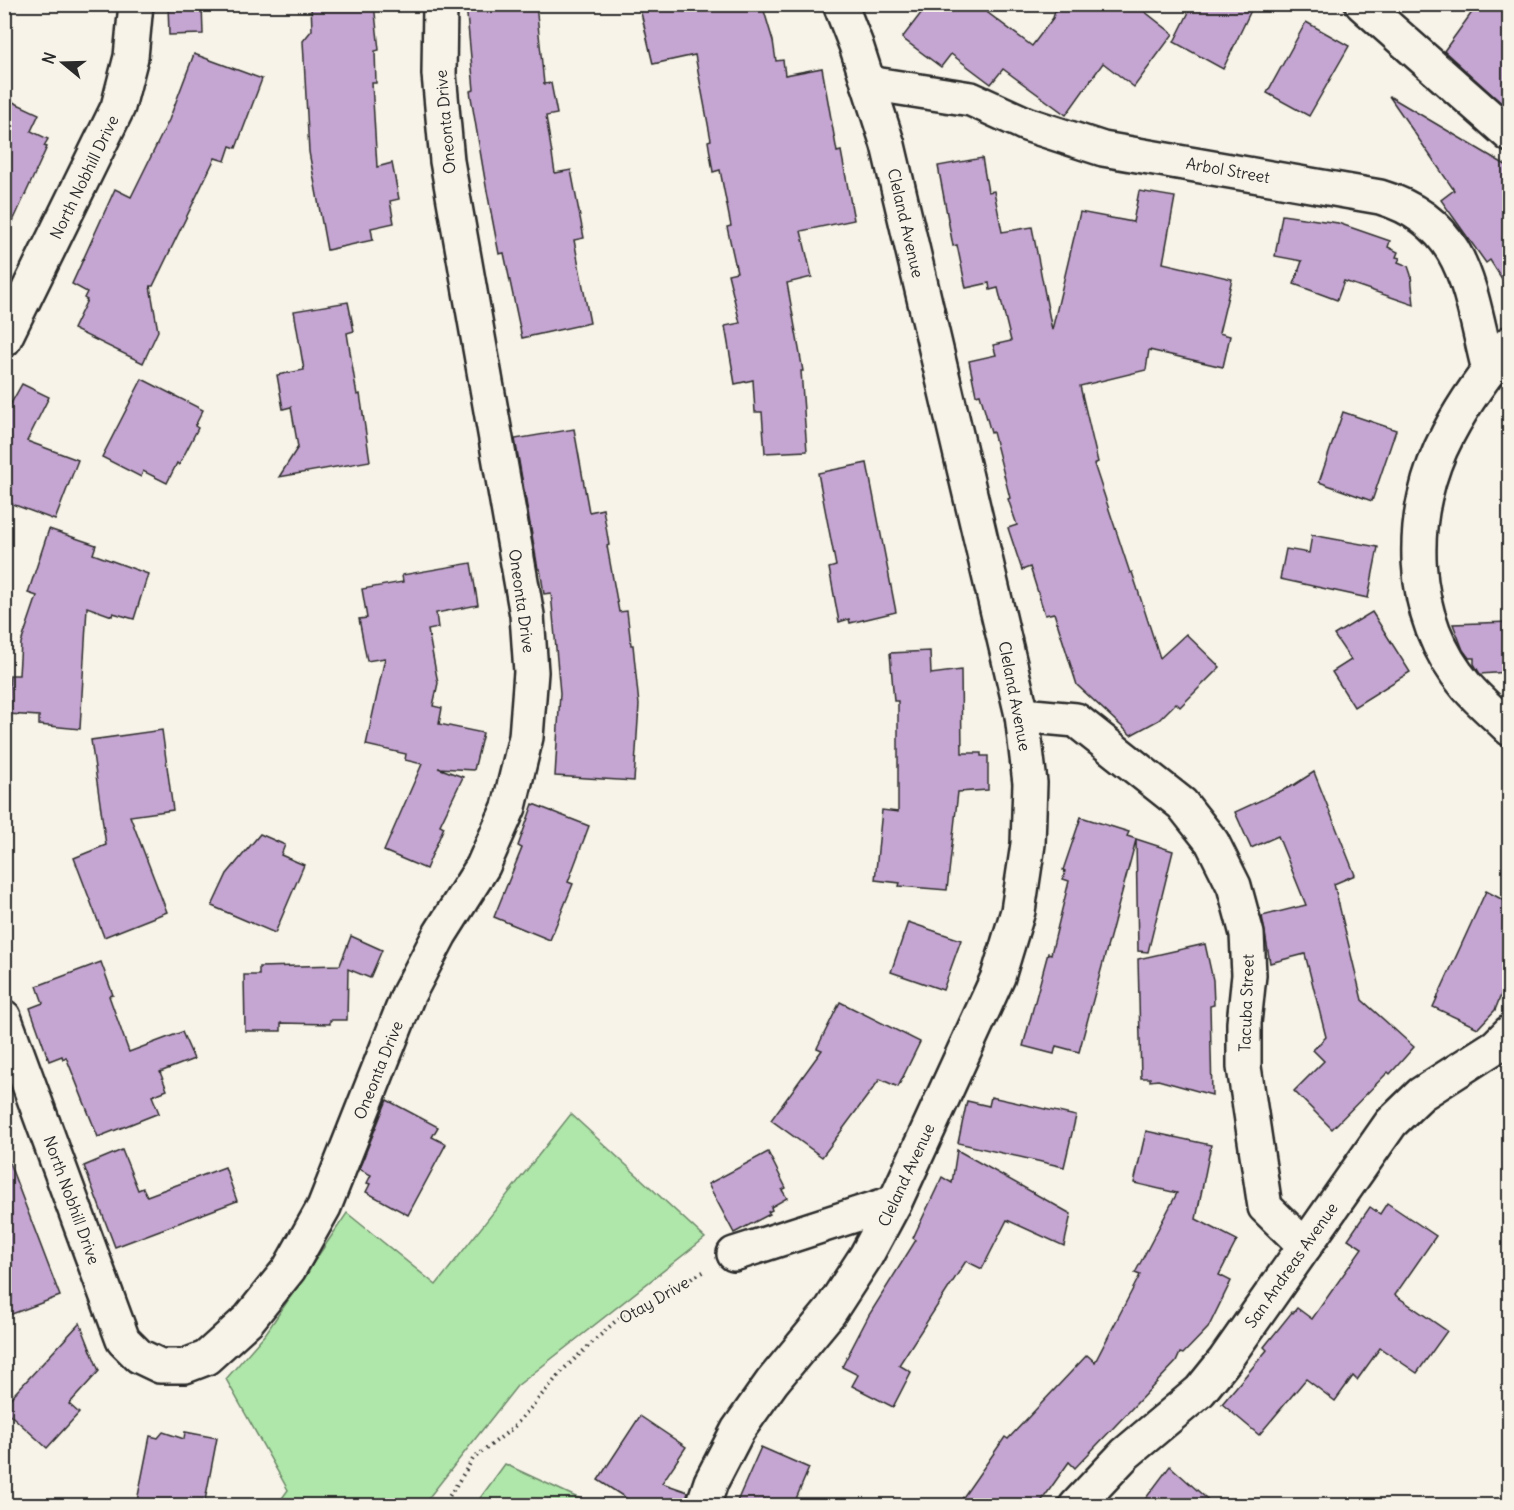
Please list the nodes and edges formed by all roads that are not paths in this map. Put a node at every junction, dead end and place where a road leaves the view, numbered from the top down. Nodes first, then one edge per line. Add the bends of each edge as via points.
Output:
1 (136, 4) edge
2 (440, 4) edge
3 (840, 4) edge
4 (1362, 4) edge
5 (868, 82) junction
6 (1509, 135) edge
7 (4, 340) edge
8 (1509, 343) edge
9 (1489, 370) junction
10 (1022, 715) junction
11 (1509, 729) edge
12 (4, 1017) edge
13 (1509, 1032) edge
14 (895, 1202) junction
15 (1305, 1246) junction
16 (734, 1254) road end
17 (160, 1366) joint
18 (703, 1506) edge
19 (1076, 1506) edge

1 - 7 street, North Nobhill Drive via 131,57 118,107
2 - 17 street, Oneonta Drive via 439,74 447,162 527,615 531,672 526,737 509,807 483,866 408,995 324,1207 289,1269 249,1319 206,1358 185,1366
3 - 5 street, Cleland Avenue
4 - 6 street
5 - 9 street, Arbol Street via 971,99 1026,124 1103,149 1393,201 1422,215 1445,237 1462,265
5 - 10 street, Cleland Avenue via 888,145
8 - 9 street
9 - 11 street via 1447,434 1430,477 1420,517 1418,562 1426,610 1442,648 1467,686
10 - 14 street, Cleland Avenue via 1030,783 1028,843 1018,911 998,977
10 - 15 street, Tacuba Street via 1076,720 1182,804 1212,842 1234,886 1247,934 1244,1067 1265,1207
12 - 17 street, North Nobhill Drive via 123,1340 139,1356
13 - 15 street, San Andreas Avenue via 1496,1046 1421,1094 1391,1123
14 - 16 street
14 - 18 street, Cleland Avenue via 829,1313 738,1430
15 - 19 street, San Andreas Avenue via 1200,1390 1125,1455

